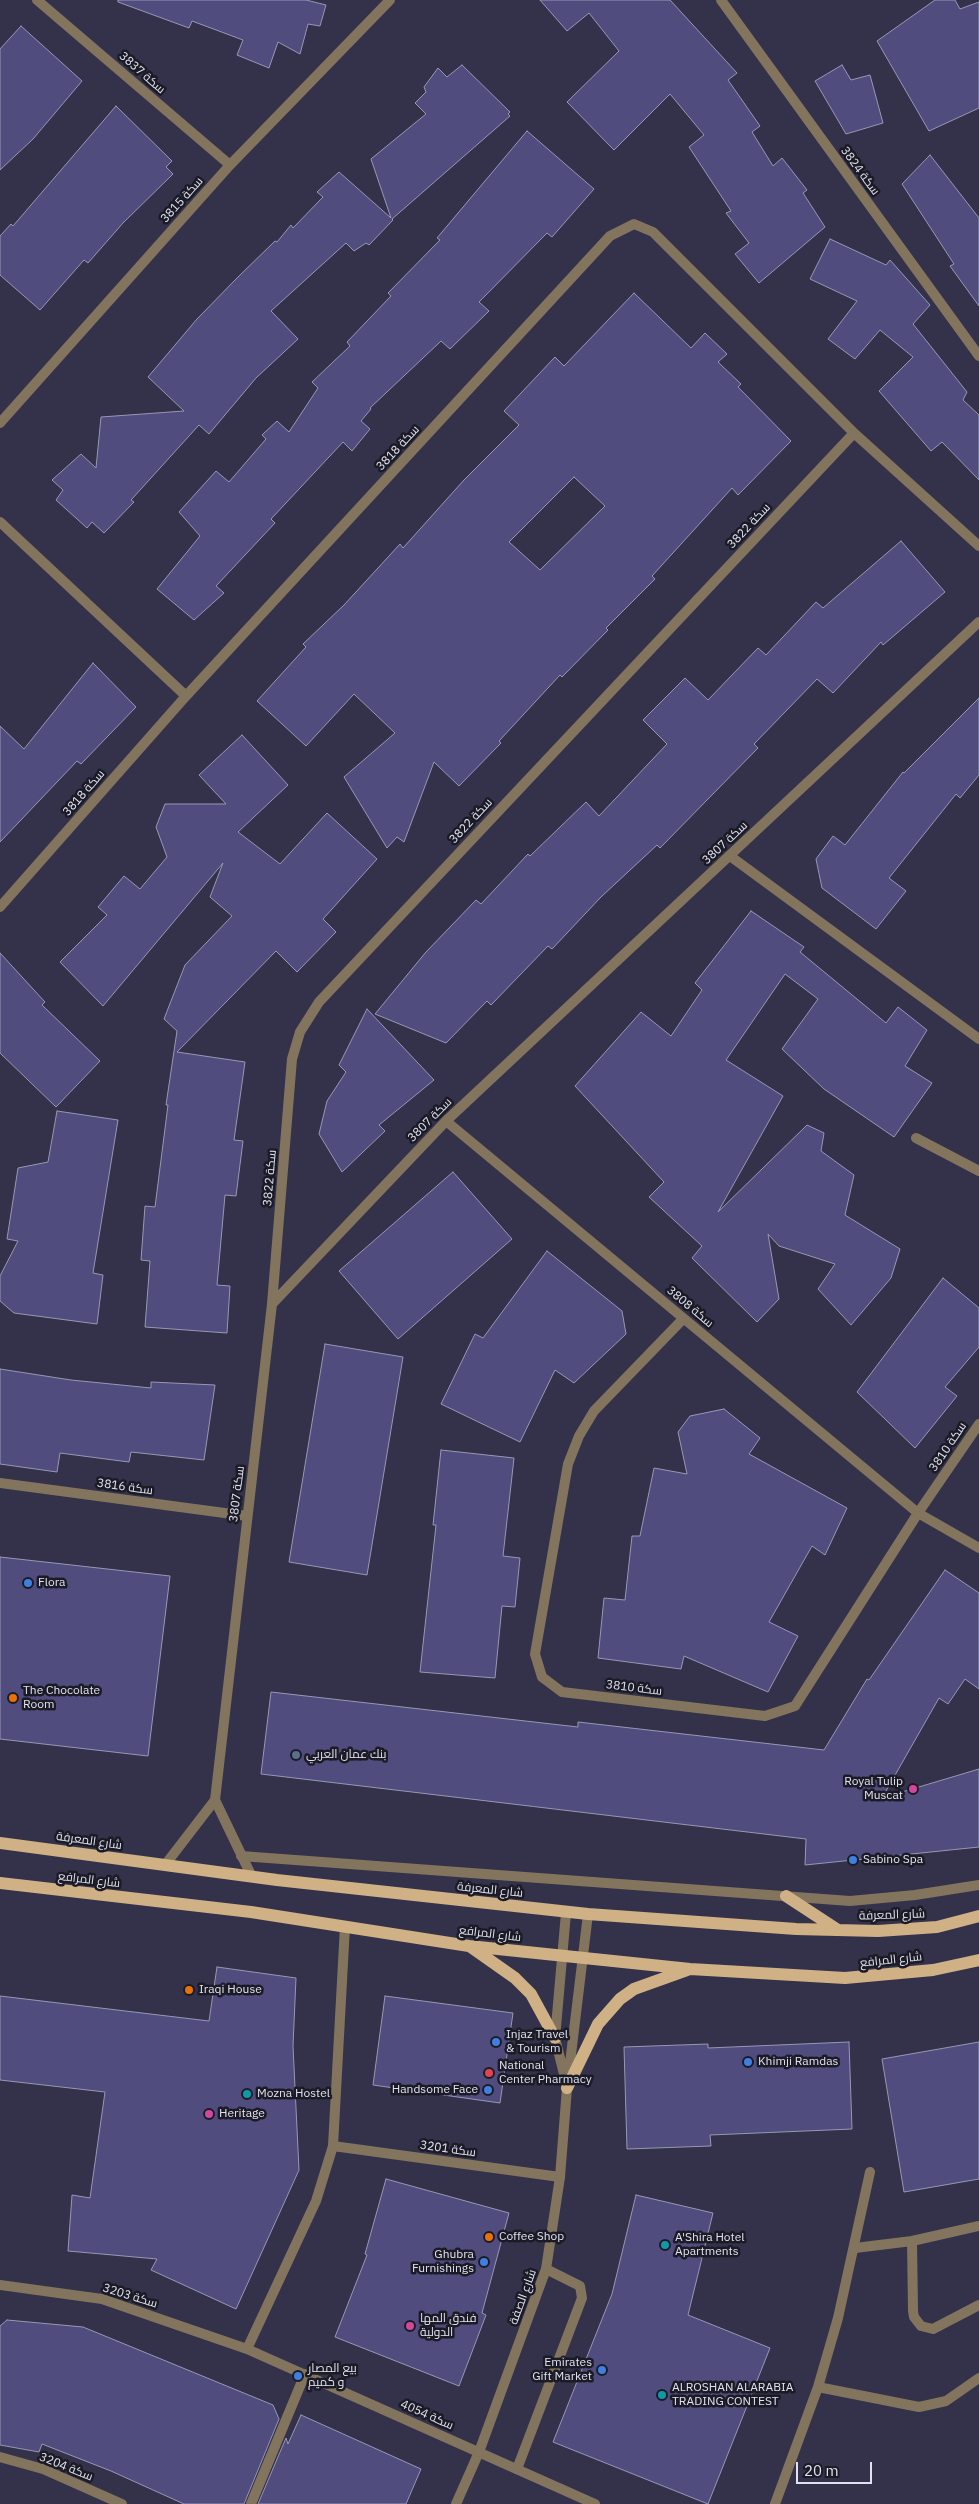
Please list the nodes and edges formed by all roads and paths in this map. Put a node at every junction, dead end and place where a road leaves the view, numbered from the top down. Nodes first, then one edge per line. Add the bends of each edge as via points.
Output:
1 (38, 0) edge
2 (390, 0) edge
3 (721, 0) edge
4 (230, 166) junction
5 (979, 356) edge
6 (0, 423) edge
7 (854, 432) junction
8 (0, 522) edge
9 (979, 546) edge
10 (979, 622) edge
11 (186, 696) junction
12 (730, 856) junction
13 (0, 907) edge
14 (979, 1039) edge
15 (446, 1121) junction
16 (916, 1138) dead end
17 (979, 1171) edge
18 (272, 1304) junction
19 (684, 1318) junction
20 (979, 1424) edge
21 (0, 1483) edge
22 (918, 1513) junction
23 (247, 1516) junction
24 (979, 1548) edge
25 (215, 1800) junction
26 (0, 1843) edge
27 (241, 1856) junction
28 (165, 1865) junction
29 (252, 1877) junction
30 (0, 1883) edge
31 (979, 1885) edge
32 (786, 1896) junction
33 (566, 1913) junction
34 (588, 1914) junction
35 (979, 1916) edge
36 (345, 1926) junction
37 (838, 1930) junction
38 (469, 1946) junction
39 (562, 1956) junction
40 (583, 1958) junction
41 (979, 1960) edge
42 (690, 1969) junction
43 (555, 2038) junction
44 (567, 2088) junction
45 (332, 2146) junction
46 (870, 2172) dead end
47 (560, 2177) junction
48 (979, 2226) edge
49 (912, 2241) junction
50 (855, 2248) junction
51 (546, 2269) junction
52 (0, 2285) edge
53 (979, 2305) edge
54 (248, 2349) junction
55 (305, 2374) junction
56 (979, 2378) edge
57 (818, 2387) junction
58 (479, 2452) junction
59 (0, 2457) edge
60 (517, 2468) junction
61 (122, 2504) edge
62 (251, 2504) edge
63 (456, 2504) edge
64 (595, 2504) edge
65 (775, 2504) edge

1 - 4 street, سكة 3837
2 - 4 street, سكة 3815
3 - 5 street, سكة 3824
4 - 6 street, سكة 3815
7 - 9 street
7 - 11 street, سكة 3818 via 653,232 634,224 610,236
7 - 18 street, سكة 3822 via 319,1002 300,1032 292,1058
8 - 11 street
10 - 12 street, سكة 3807
11 - 13 street, سكة 3818
12 - 14 street
12 - 15 street, سكة 3807
15 - 18 street, سكة 3807
15 - 19 street, سكة 3808
16 - 17 street
18 - 23 street, سكة 3807
19 - 22 street, سكة 3808
19 - 22 street, سكة 3810 via 594,1411 579,1436 568,1464 535,1654 542,1677 562,1692 765,1716 795,1706
20 - 22 street, سكة 3810
21 - 23 street, سكة 3816
22 - 24 street, سكة 3808
23 - 25 street, سكة 3807
25 - 27 street
25 - 28 street
26 - 28 main road, شارع المعرفة
27 - 29 street
27 - 32 street
28 - 29 main road, شارع المعرفة
29 - 33 main road, شارع المعرفة
30 - 36 main road, شارع المرافع
31 - 32 street via 850,1901
32 - 37 main road
33 - 34 main road, شارع المعرفة
33 - 39 street, شارع الصفة
34 - 37 main road, شارع المعرفة
34 - 40 street, شارع الصفة
35 - 37 main road, شارع المعرفة via 937,1927
36 - 38 main road, شارع المرافع
36 - 45 street
38 - 39 main road, شارع المرافع
38 - 43 main road via 515,1978 531,1994
39 - 40 main road, شارع المرافع
39 - 43 street, شارع الصفة
40 - 42 main road, شارع المرافع
40 - 44 street, شارع الصفة
41 - 42 main road, شارع المرافع via 933,1970 845,1978
42 - 44 main road via 634,1989 620,1999 598,2024
43 - 44 street, شارع الصفة
44 - 47 street, شارع الصفة
45 - 47 street, سكة 3201
45 - 54 street via 316,2201
46 - 50 street
47 - 51 street, شارع الصفة
48 - 49 street
49 - 50 street
49 - 53 street via 913,2311 921,2326 933,2329
50 - 57 street
51 - 58 street, شارع الصفة
51 - 60 street via 580,2286 582,2298
52 - 54 street, سكة 3203 via 102,2299
54 - 55 street, سكة 4054
55 - 58 street, سكة 4054
55 - 62 street
56 - 57 street via 946,2401 919,2406
57 - 65 street
58 - 60 street, سكة 4054
58 - 63 street, شارع الصفة
59 - 61 street, سكة 3204 via 43,2469
60 - 64 street, سكة 4054

